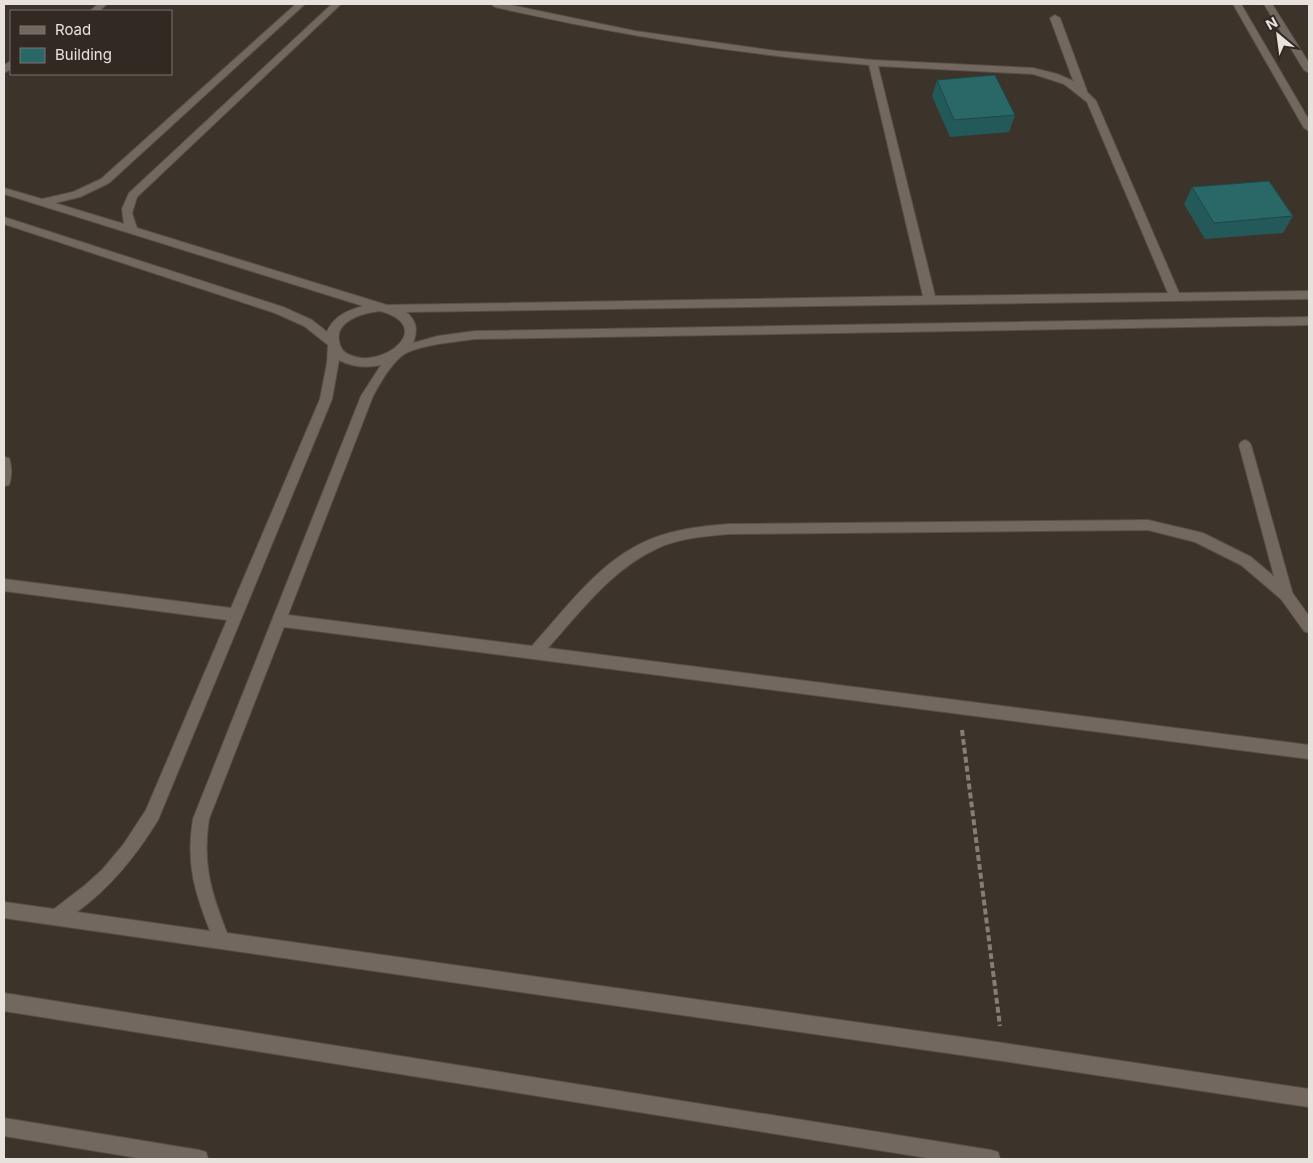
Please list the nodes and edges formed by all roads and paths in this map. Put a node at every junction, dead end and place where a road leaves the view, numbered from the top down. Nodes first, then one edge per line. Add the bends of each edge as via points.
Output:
1 (300, 4) edge
2 (337, 4) edge
3 (494, 4) edge
4 (1237, 4) edge
5 (1268, 4) edge
6 (1054, 18) dead end
7 (873, 63) junction
8 (1308, 66) edge
9 (1082, 91) junction
10 (1309, 128) edge
11 (4, 190) edge
12 (42, 203) junction
13 (4, 220) edge
14 (133, 231) junction
15 (1309, 295) edge
16 (1175, 297) junction
17 (930, 300) junction
18 (385, 307) junction
19 (1309, 321) edge
20 (332, 343) junction
21 (401, 351) junction
22 (1245, 445) dead end
23 (4, 462) edge
24 (4, 480) edge
25 (4, 585) edge
26 (1286, 595) junction
27 (236, 615) junction
28 (279, 620) junction
29 (1309, 627) edge
30 (535, 653) junction
31 (959, 707) junction
32 (1309, 752) edge
33 (4, 910) edge
34 (57, 917) junction
35 (222, 941) junction
36 (4, 1002) edge
37 (1003, 1052) junction
38 (1309, 1098) edge
39 (4, 1126) edge
40 (199, 1159) edge
41 (991, 1159) edge

1 - 12 street via 105,181 76,195
2 - 14 street via 133,195 126,214
3 - 7 street via 650,37 760,53
4 - 10 street
5 - 8 street
6 - 9 street
7 - 9 street via 1038,72 1063,79
7 - 17 street
9 - 16 street via 1091,101
11 - 12 street
12 - 14 street
13 - 20 street via 279,310 308,323
14 - 18 street
15 - 16 street
16 - 17 street
17 - 18 street
18 - 20 street via 352,313 334,331
18 - 21 street via 400,312 412,330 410,340
19 - 21 street via 474,335 438,340
20 - 21 street via 338,354 360,363 387,360
20 - 27 street via 333,363 326,399
21 - 28 street via 380,373 367,396
22 - 26 street
23 - 24 street
25 - 27 street
26 - 29 street
26 - 30 street via 1246,561 1198,537 1148,525 730,528 690,533 653,544 620,564
27 - 34 street via 152,815 138,839 99,884
28 - 30 street
28 - 35 street via 201,819 197,865
30 - 31 street
31 - 32 street
31 - 37 path
33 - 34 street
34 - 35 street
35 - 37 street
36 - 41 street
37 - 38 street
39 - 40 street

